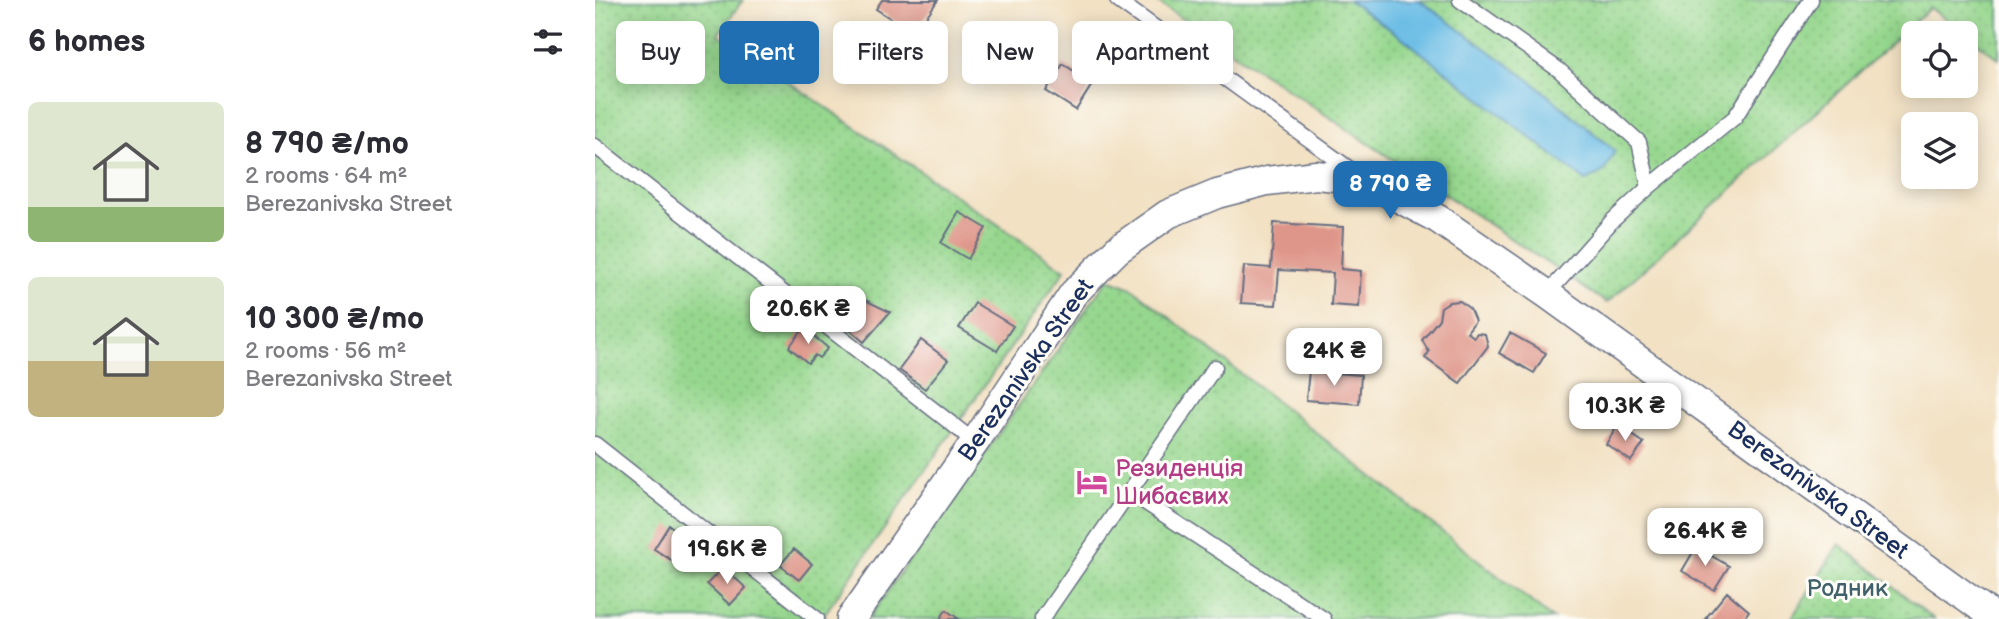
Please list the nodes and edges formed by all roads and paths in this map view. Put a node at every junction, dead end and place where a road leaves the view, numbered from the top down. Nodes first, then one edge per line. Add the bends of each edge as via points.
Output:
1 (1117, 0) edge
2 (1460, 0) edge
3 (1811, 0) edge
4 (595, 146) edge
5 (1365, 180) junction
6 (1649, 187) junction
7 (1547, 294) junction
8 (1215, 367) dead end
9 (975, 442) junction
10 (595, 444) edge
11 (1129, 492) junction
12 (817, 619) edge
13 (851, 619) edge
14 (1042, 619) edge
15 (1324, 619) edge
16 (1997, 619) edge

1 - 5 lane
2 - 6 lane via 1559,70 1639,142
3 - 6 lane via 1735,117
4 - 9 lane
5 - 7 street, Berezanivska Street via 1438,219
5 - 9 street, Berezanivska Street via 1317,175 1268,181 1217,194 1168,214 1117,250 1073,294
6 - 7 lane
7 - 16 street, Berezanivska Street
8 - 11 lane
9 - 13 street, Berezanivska Street
10 - 12 lane
11 - 14 lane
11 - 15 lane

